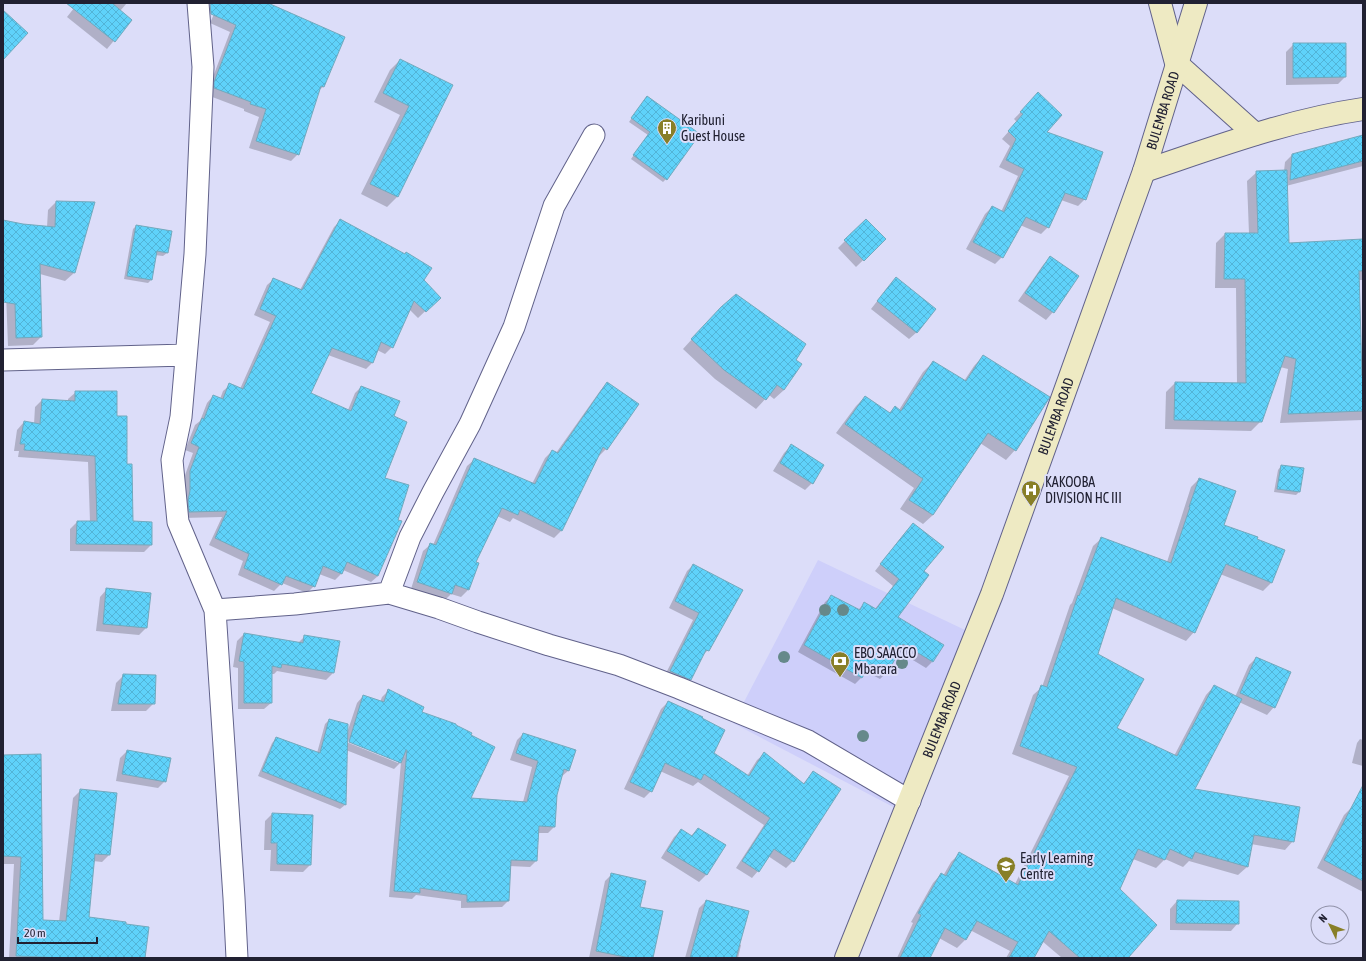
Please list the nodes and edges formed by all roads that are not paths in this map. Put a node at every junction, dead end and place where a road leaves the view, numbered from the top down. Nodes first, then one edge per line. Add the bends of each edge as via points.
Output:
1 (198, 3) edge
2 (1160, 3) edge
3 (1196, 3) edge
4 (1176, 63) junction
5 (1363, 109) edge
6 (1255, 134) junction
7 (594, 135) dead end
8 (1144, 171) junction
9 (186, 354) junction
10 (3, 360) edge
11 (389, 593) junction
12 (215, 610) junction
13 (910, 801) junction
14 (237, 958) edge
15 (846, 958) edge

1 - 9 street via 202,67 194,254
2 - 4 main road
3 - 4 main road, BULEMBA ROAD
4 - 6 main road
4 - 8 main road, BULEMBA ROAD
5 - 6 main road
6 - 8 main road
7 - 11 street via 554,206 514,326 470,424 410,537
8 - 13 main road, BULEMBA ROAD via 995,587
9 - 10 street
9 - 12 street via 181,416 172,460 178,522
11 - 12 street
11 - 13 street via 619,665 679,688 808,741
12 - 14 street
13 - 15 main road, BULEMBA ROAD

